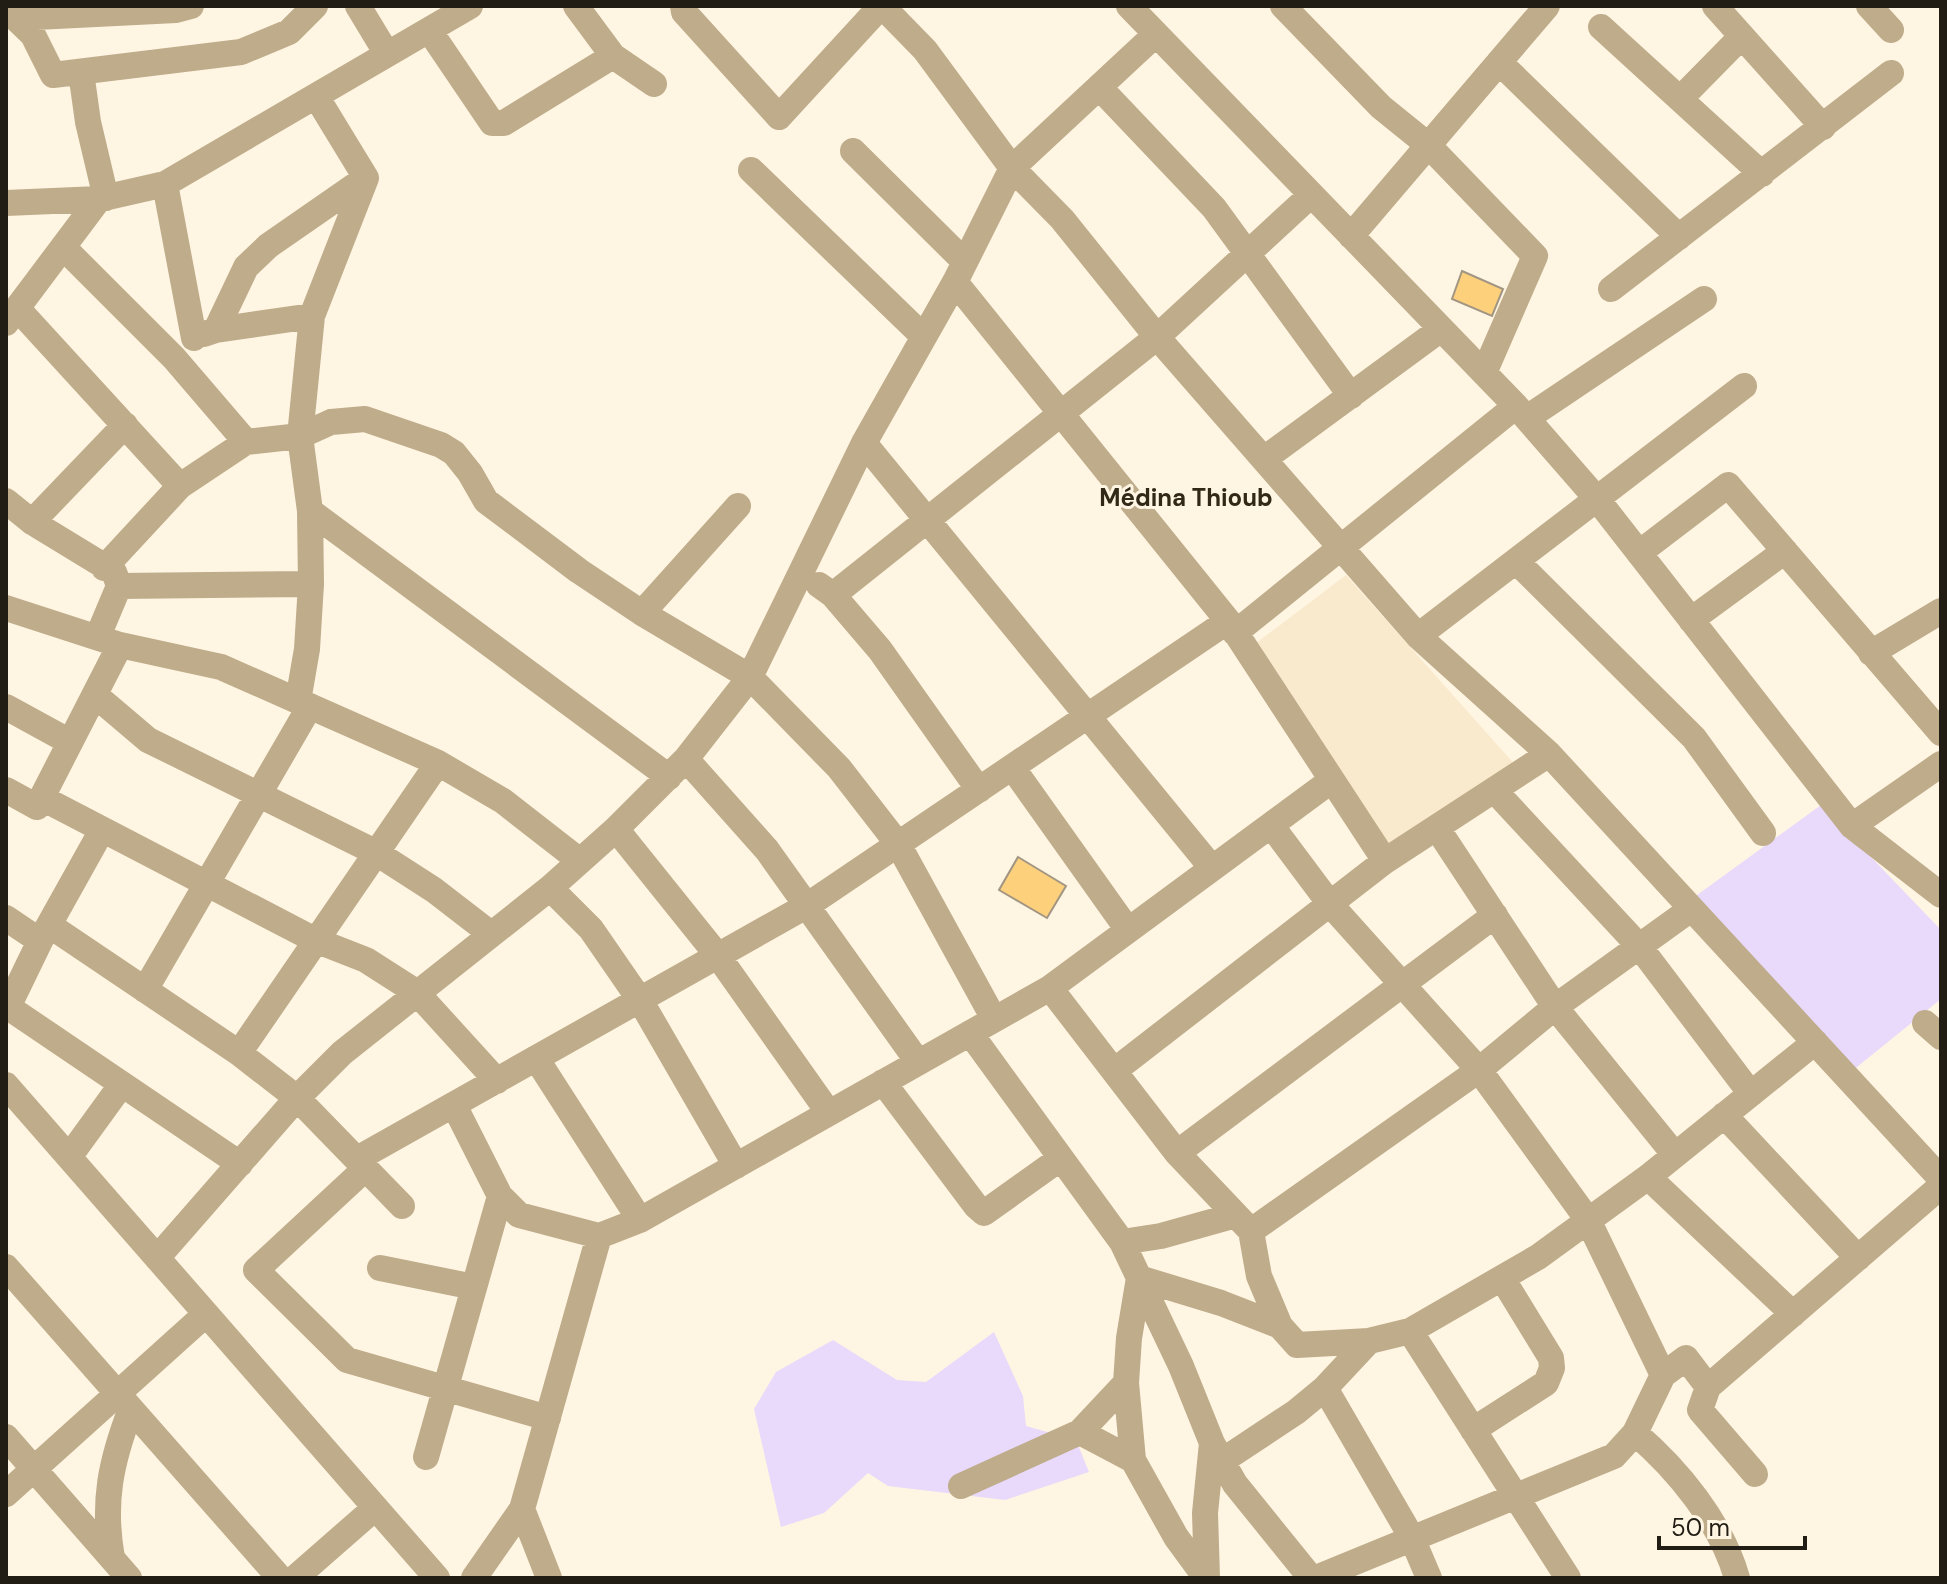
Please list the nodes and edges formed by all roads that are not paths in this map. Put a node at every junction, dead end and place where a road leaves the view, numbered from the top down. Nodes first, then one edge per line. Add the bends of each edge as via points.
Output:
1 (191, 6) edge
2 (315, 6) edge
3 (358, 6) edge
4 (470, 6) edge
5 (576, 6) edge
6 (683, 6) edge
7 (882, 6) edge
8 (1283, 6) edge
9 (1547, 6) edge
10 (1715, 6) edge
11 (1869, 6) edge
12 (11, 13) edge
13 (1143, 15) edge
14 (1601, 27) dead end
15 (429, 30) junction
16 (1891, 30) dead end
17 (1742, 36) junction
18 (387, 54) junction
19 (613, 56) junction
20 (1499, 62) junction
21 (81, 72) junction
22 (1891, 73) dead end
23 (654, 84) dead end
24 (1099, 87) junction
25 (316, 96) junction
26 (1681, 98) junction
27 (1823, 127) junction
28 (1428, 145) junction
29 (853, 151) dead end
30 (1012, 168) junction
31 (751, 170) dead end
32 (1762, 174) junction
33 (366, 178) junction
34 (165, 184) junction
35 (8, 195) edge
36 (1311, 195) junction
37 (103, 198) junction
38 (1351, 236) junction
39 (1679, 237) junction
40 (63, 247) junction
41 (1249, 254) junction
42 (960, 272) junction
43 (1611, 289) dead end
44 (1704, 299) dead end
45 (12, 315) edge
46 (312, 316) junction
47 (1441, 329) junction
48 (205, 334) junction
49 (924, 337) junction
50 (1157, 337) junction
51 (174, 358) junction
52 (1484, 373) junction
53 (1744, 386) dead end
54 (1351, 396) junction
55 (1522, 412) junction
56 (1060, 413) junction
57 (125, 425) junction
58 (300, 436) junction
59 (246, 442) junction
60 (864, 443) junction
61 (1264, 459) junction
62 (180, 486) junction
63 (1597, 499) junction
64 (6, 501) edge
65 (738, 506) dead end
66 (310, 511) junction
67 (927, 518) junction
68 (32, 522) junction
69 (1340, 548) junction
70 (1785, 551) junction
71 (1639, 553) junction
72 (1516, 561) junction
73 (802, 573) junction
74 (111, 577) junction
75 (311, 584) junction
76 (833, 595) junction
77 (6, 608) edge
78 (1941, 611) edge
79 (642, 613) junction
80 (1691, 620) junction
81 (1231, 627) junction
82 (1418, 636) junction
83 (109, 641) junction
84 (1871, 653) junction
85 (750, 677) junction
86 (95, 695) junction
87 (304, 704) junction
88 (6, 707) edge
89 (1088, 715) junction
90 (1941, 733) edge
91 (70, 742) junction
92 (1549, 754) junction
93 (438, 763) junction
94 (1941, 764) edge
95 (1012, 767) junction
96 (677, 768) junction
97 (1332, 780) junction
98 (6, 790) edge
99 (979, 790) junction
100 (1494, 790) junction
101 (259, 795) junction
102 (42, 798) junction
103 (1271, 825) junction
104 (1852, 826) junction
105 (1437, 828) junction
106 (616, 829) junction
107 (102, 830) junction
108 (1763, 833) dead end
109 (898, 844) junction
110 (375, 852) junction
111 (580, 861) junction
112 (1385, 861) junction
113 (1212, 868) junction
114 (207, 884) junction
115 (550, 888) junction
116 (1941, 895) edge
117 (1330, 904) junction
118 (808, 905) junction
119 (1691, 909) junction
120 (1495, 915) junction
121 (6, 918) edge
122 (1128, 930) junction
123 (44, 933) junction
124 (491, 934) junction
125 (315, 940) junction
126 (1639, 946) junction
127 (718, 956) junction
128 (1402, 984) junction
129 (1050, 988) junction
130 (145, 990) junction
131 (416, 992) junction
132 (640, 1000) junction
133 (1555, 1007) junction
134 (994, 1019) junction
135 (970, 1033) junction
136 (1815, 1042) junction
137 (239, 1053) junction
138 (536, 1058) junction
139 (918, 1062) junction
140 (1479, 1070) junction
141 (1114, 1071) junction
142 (497, 1081) junction
143 (883, 1082) junction
144 (122, 1084) junction
145 (6, 1085) edge
146 (1751, 1094) junction
147 (297, 1098) junction
148 (454, 1105) junction
149 (829, 1113) junction
150 (1724, 1115) junction
151 (1177, 1153) junction
152 (1675, 1155) junction
153 (69, 1157) junction
154 (1061, 1158) junction
155 (240, 1164) junction
156 (361, 1164) junction
157 (736, 1166) junction
158 (1648, 1177) junction
159 (1941, 1179) edge
160 (1941, 1186) edge
161 (500, 1196) junction
162 (402, 1206) dead end
163 (640, 1220) junction
164 (1588, 1220) junction
165 (1243, 1223) junction
166 (599, 1236) junction
167 (1122, 1242) junction
168 (157, 1258) junction
169 (1858, 1258) junction
170 (6, 1267) edge
171 (380, 1268) dead end
172 (1139, 1278) junction
173 (1502, 1278) junction
174 (474, 1287) junction
175 (206, 1314) junction
176 (1793, 1314) junction
177 (1280, 1326) junction
178 (1410, 1331) junction
179 (1369, 1341) junction
180 (1663, 1375) junction
181 (1126, 1383) junction
182 (1708, 1387) junction
183 (1325, 1388) junction
184 (445, 1389) junction
185 (124, 1401) junction
186 (548, 1418) junction
187 (1473, 1430) junction
188 (1080, 1432) junction
189 (1635, 1433) junction
190 (6, 1437) edge
191 (1217, 1452) junction
192 (426, 1457) dead end
193 (1133, 1460) junction
194 (34, 1469) junction
195 (1755, 1474) dead end
196 (961, 1486) dead end
197 (6, 1494) edge
198 (1515, 1495) junction
199 (375, 1508) junction
200 (522, 1509) junction
201 (1412, 1538) junction
202 (121, 1568) edge
203 (280, 1578) edge
204 (295, 1578) edge
205 (437, 1578) edge
206 (474, 1578) edge
207 (549, 1578) edge
208 (1207, 1578) edge
209 (1313, 1578) edge
210 (1429, 1578) edge
211 (1568, 1578) edge
212 (1737, 1578) edge

1 - 12 street
2 - 21 street via 289,32 241,52
3 - 18 street
4 - 15 street
5 - 19 street
6 - 7 street via 779,117
7 - 30 street via 925,50
8 - 28 street via 1381,107
9 - 20 street
10 - 17 street
11 - 16 street
12 - 21 street via 33,35 53,75
13 - 24 street
13 - 36 street
14 - 26 street
15 - 18 street
15 - 19 street via 492,123 504,123
17 - 26 street
17 - 27 street
18 - 25 street
19 - 23 street
20 - 28 street
20 - 39 street
21 - 37 street
22 - 27 street
24 - 30 street
24 - 41 street via 1214,208
25 - 33 street
25 - 34 street
26 - 32 street
27 - 32 street
28 - 38 street
28 - 52 street via 1535,256
29 - 42 street
30 - 42 street
30 - 50 street via 1062,219
31 - 49 street
32 - 39 street
33 - 46 street
33 - 48 street via 246,267
34 - 37 street
34 - 48 street
35 - 37 street
36 - 38 street
36 - 41 street
37 - 40 street
38 - 47 street
39 - 43 street
40 - 45 street
40 - 51 street
41 - 50 street
41 - 54 street
42 - 49 street
42 - 56 street
44 - 55 street
45 - 57 street
46 - 48 street
46 - 58 street
47 - 52 street
47 - 54 street
48 - 51 street
49 - 60 street
50 - 56 street
50 - 61 street
51 - 59 street
52 - 55 street
53 - 63 street
54 - 61 street
55 - 63 street
55 - 69 street
56 - 67 street
56 - 81 street
57 - 62 street
57 - 68 street
58 - 59 street
58 - 66 street
58 - 79 street via 331,422 365,419 441,445 454,453 486,501
59 - 62 street
60 - 67 street
60 - 73 street
61 - 69 street
62 - 74 street
63 - 71 street
63 - 72 street
64 - 68 street
65 - 79 street
66 - 75 street
66 - 96 street
67 - 76 street
67 - 89 street
68 - 74 street
69 - 81 street
69 - 82 street
70 - 71 street via 1728,485
70 - 80 street
70 - 84 street
71 - 80 street
72 - 82 street
72 - 108 street via 1694,738
73 - 76 street
73 - 85 street
74 - 75 street
74 - 83 street
75 - 87 street
76 - 99 street via 880,650
77 - 83 street
78 - 84 street
79 - 85 street
80 - 104 street
81 - 89 street
81 - 97 street
82 - 92 street
83 - 86 street
83 - 87 street via 221,667
84 - 90 street
85 - 96 street
85 - 109 street via 839,768
86 - 91 street
86 - 101 street via 148,740
87 - 93 street
87 - 101 street
88 - 91 street
89 - 95 street
89 - 113 street
91 - 102 street
92 - 100 street
92 - 119 street
93 - 110 street
93 - 111 street via 503,801
94 - 104 street
95 - 99 street
95 - 122 street
96 - 106 street
96 - 118 street via 767,850
97 - 103 street
97 - 112 street
98 - 102 street via 37,807
99 - 109 street
100 - 105 street
100 - 126 street
101 - 110 street
101 - 114 street
102 - 107 street
103 - 113 street
103 - 117 street
104 - 116 street
105 - 112 street
105 - 120 street
106 - 111 street
106 - 127 street
107 - 114 street
107 - 123 street
109 - 118 street
109 - 134 street
110 - 124 street
110 - 125 street
111 - 115 street
112 - 117 street
113 - 122 street
114 - 125 street
114 - 130 street
115 - 124 street
115 - 132 street via 591,929
117 - 128 street
117 - 141 street
118 - 127 street
118 - 139 street
119 - 126 street
119 - 136 street
120 - 128 street
120 - 133 street
121 - 123 street
122 - 129 street
123 - 130 street
123 - 144 street via 8,1007
124 - 131 street
125 - 131 street via 366,960
125 - 137 street
126 - 133 street
126 - 146 street
127 - 132 street
127 - 149 street
128 - 140 street
128 - 151 street
129 - 134 street
129 - 141 street
130 - 137 street
131 - 142 street
131 - 147 street
132 - 138 street
132 - 157 street
133 - 140 street
133 - 152 street
134 - 135 street
135 - 139 street
135 - 154 street
136 - 146 street
136 - 159 street
137 - 147 street
138 - 142 street
138 - 163 street
139 - 143 street
140 - 164 street
140 - 165 street
141 - 151 street
142 - 148 street
143 - 149 street
143 - 154 street via 984,1213
144 - 153 street
144 - 155 street
145 - 153 street
146 - 150 street
147 - 155 street
147 - 156 street
148 - 156 street
148 - 161 street
149 - 157 street
150 - 152 street
150 - 169 street
151 - 165 street
152 - 158 street
153 - 168 street
154 - 167 street
155 - 168 street
156 - 162 street
156 - 184 street via 256,1270 347,1360
157 - 163 street
158 - 164 street
158 - 176 street
160 - 169 street
161 - 166 street via 519,1215
161 - 174 street
163 - 166 street
164 - 173 street
164 - 180 street
165 - 167 street
165 - 177 street
166 - 186 street
167 - 172 street
168 - 175 street
169 - 176 street
170 - 185 street
171 - 174 street
172 - 177 street
172 - 181 street
172 - 191 street
173 - 178 street
173 - 187 street via 1552,1368 1546,1383
174 - 184 street
175 - 185 street
175 - 199 street
176 - 182 street
177 - 179 street via 1297,1345
178 - 179 street
178 - 187 street
179 - 183 street
180 - 182 street via 1686,1358
180 - 189 street
181 - 188 street
181 - 193 street
182 - 195 street via 1700,1410
183 - 191 street via 1296,1412
183 - 201 street
184 - 186 street
184 - 192 street
185 - 194 street
185 - 202 street via 109,1477 108,1537
185 - 203 street
186 - 200 street
187 - 198 street
188 - 193 street
188 - 196 street
189 - 198 street via 1614,1456
189 - 212 street via 1666,1459 1707,1515
190 - 194 street
191 - 208 street via 1205,1513
191 - 209 street via 1235,1484
193 - 208 street via 1176,1537
194 - 197 street
194 - 202 street
198 - 201 street
198 - 211 street
199 - 204 street
199 - 205 street
200 - 206 street
200 - 207 street
201 - 209 street
201 - 210 street

